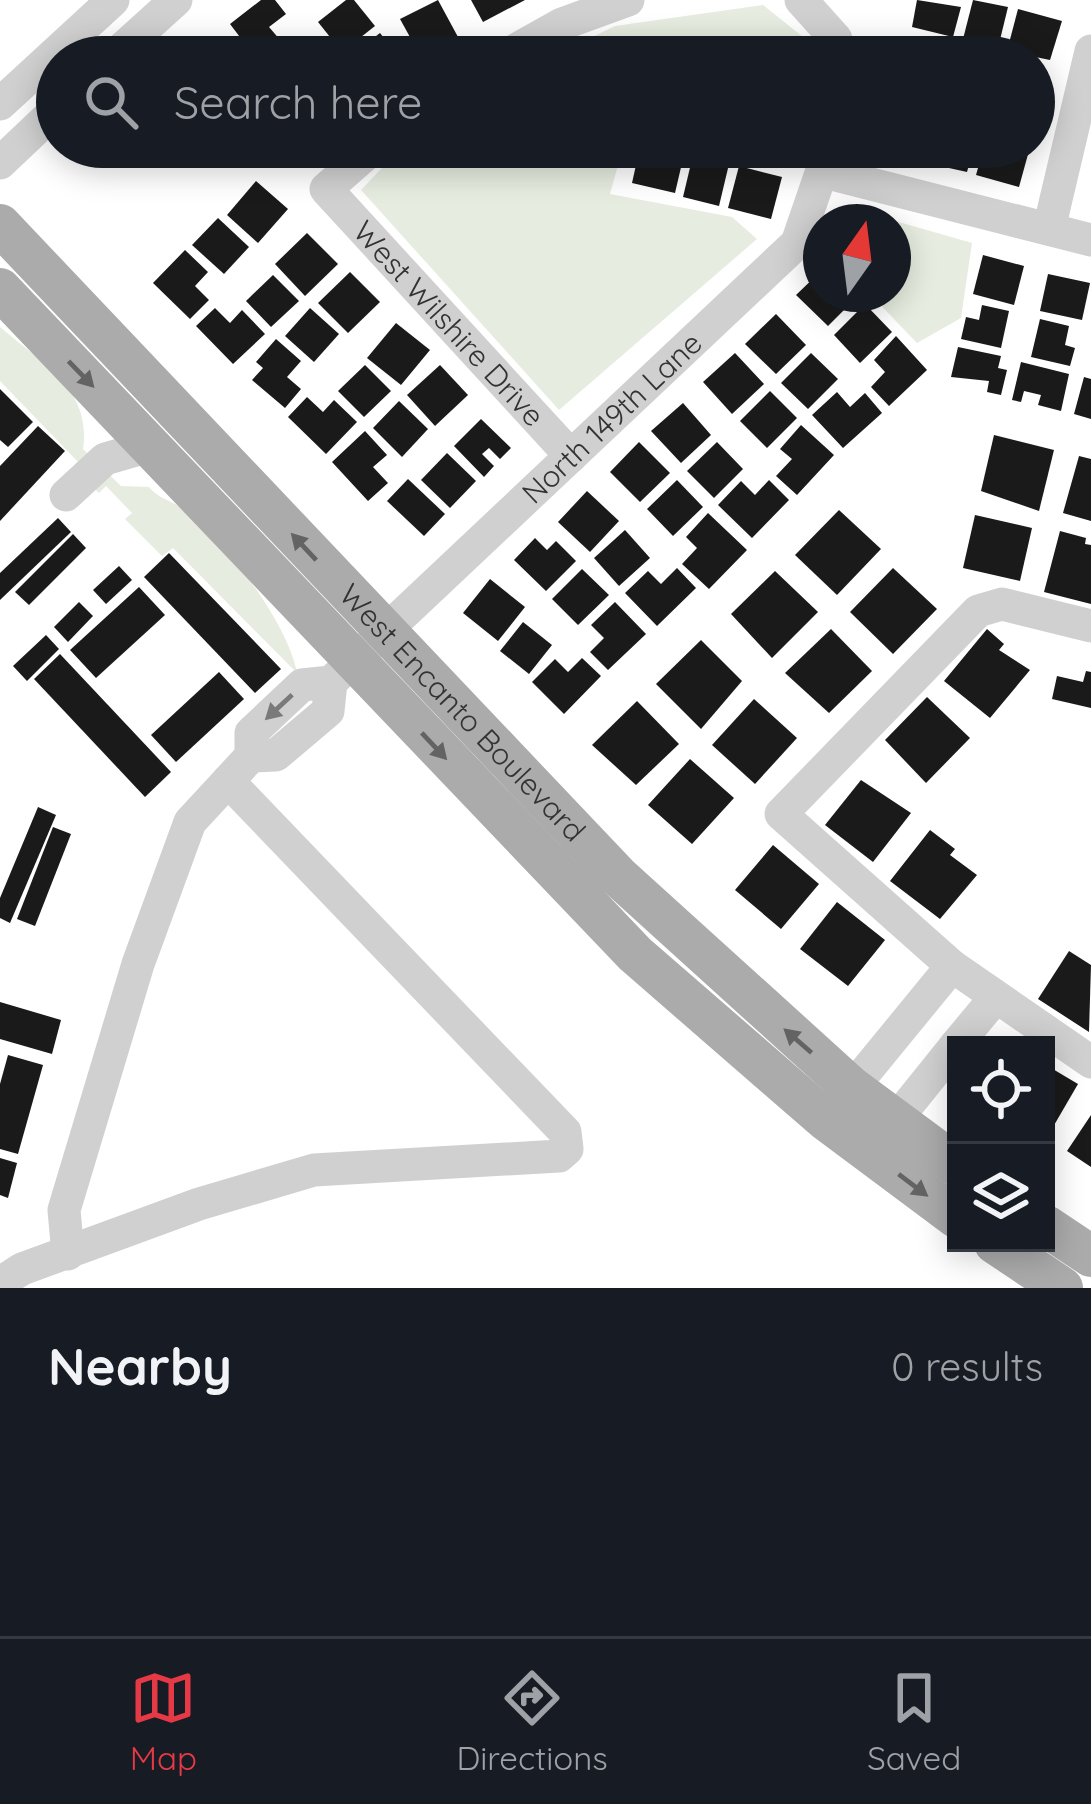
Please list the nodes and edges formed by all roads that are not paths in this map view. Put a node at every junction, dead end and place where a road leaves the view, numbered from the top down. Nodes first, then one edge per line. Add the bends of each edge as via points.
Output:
1 (113, 0) edge
2 (176, 0) edge
3 (628, 0) edge
4 (808, 7) edge
5 (74, 36) edge
6 (136, 36) edge
7 (539, 36) edge
8 (833, 36) edge
9 (1091, 51) edge
10 (36, 71) edge
11 (0, 104) edge
12 (36, 129) edge
13 (0, 163) edge
14 (350, 168) edge
15 (824, 168) edge
16 (856, 168) edge
17 (0, 225) edge
18 (1049, 229) junction
19 (1091, 240) edge
20 (0, 289) edge
21 (150, 446) junction
22 (571, 456) junction
23 (66, 495) dead end
24 (1091, 626) edge
25 (357, 658) junction
26 (240, 769) junction
27 (952, 966) junction
28 (995, 998) junction
29 (904, 1023) junction
30 (964, 1036) edge
31 (947, 1046) edge
32 (947, 1056) edge
33 (1091, 1062) edge
34 (839, 1104) junction
35 (882, 1137) junction
36 (947, 1162) edge
37 (947, 1207) edge
38 (1055, 1232) edge
39 (1008, 1252) edge
40 (68, 1254) junction
41 (1091, 1256) edge
42 (7, 1271) edge
43 (1062, 1288) edge

1 - 5 street
2 - 6 street
3 - 7 street
4 - 8 street
9 - 18 street
10 - 11 street
12 - 13 street
14 - 22 street, West Wilshire Drive via 326,189
15 - 22 street, North 149th Lane via 797,243
16 - 18 street
25 -> 17 main road, West Encanto Boulevard
18 - 19 street
20 -> 21 main road, West Encanto Boulevard
21 - 23 street via 105,459
21 - 25 main road, West Encanto Boulevard
22 - 25 street, North 149th Lane
24 - 27 street via 1002,604 978,610 781,814
25 - 26 street, North 149th Lane via 302,685 251,733
25 - 34 main road, West Encanto Boulevard via 618,876
26 - 40 street, North 149th Lane via 190,822 138,964 64,1210
26 - 40 street via 565,1132 567,1149 559,1156 314,1170
27 - 28 street
27 - 29 street
28 - 30 street
28 - 33 street
29 - 31 street
29 - 34 street
32 - 35 street
34 - 35 main road, West Encanto Boulevard
35 - 36 main road, West Encanto Boulevard
35 -> 37 main road, West Encanto Boulevard
38 - 41 main road
39 - 43 main road
40 - 42 street

